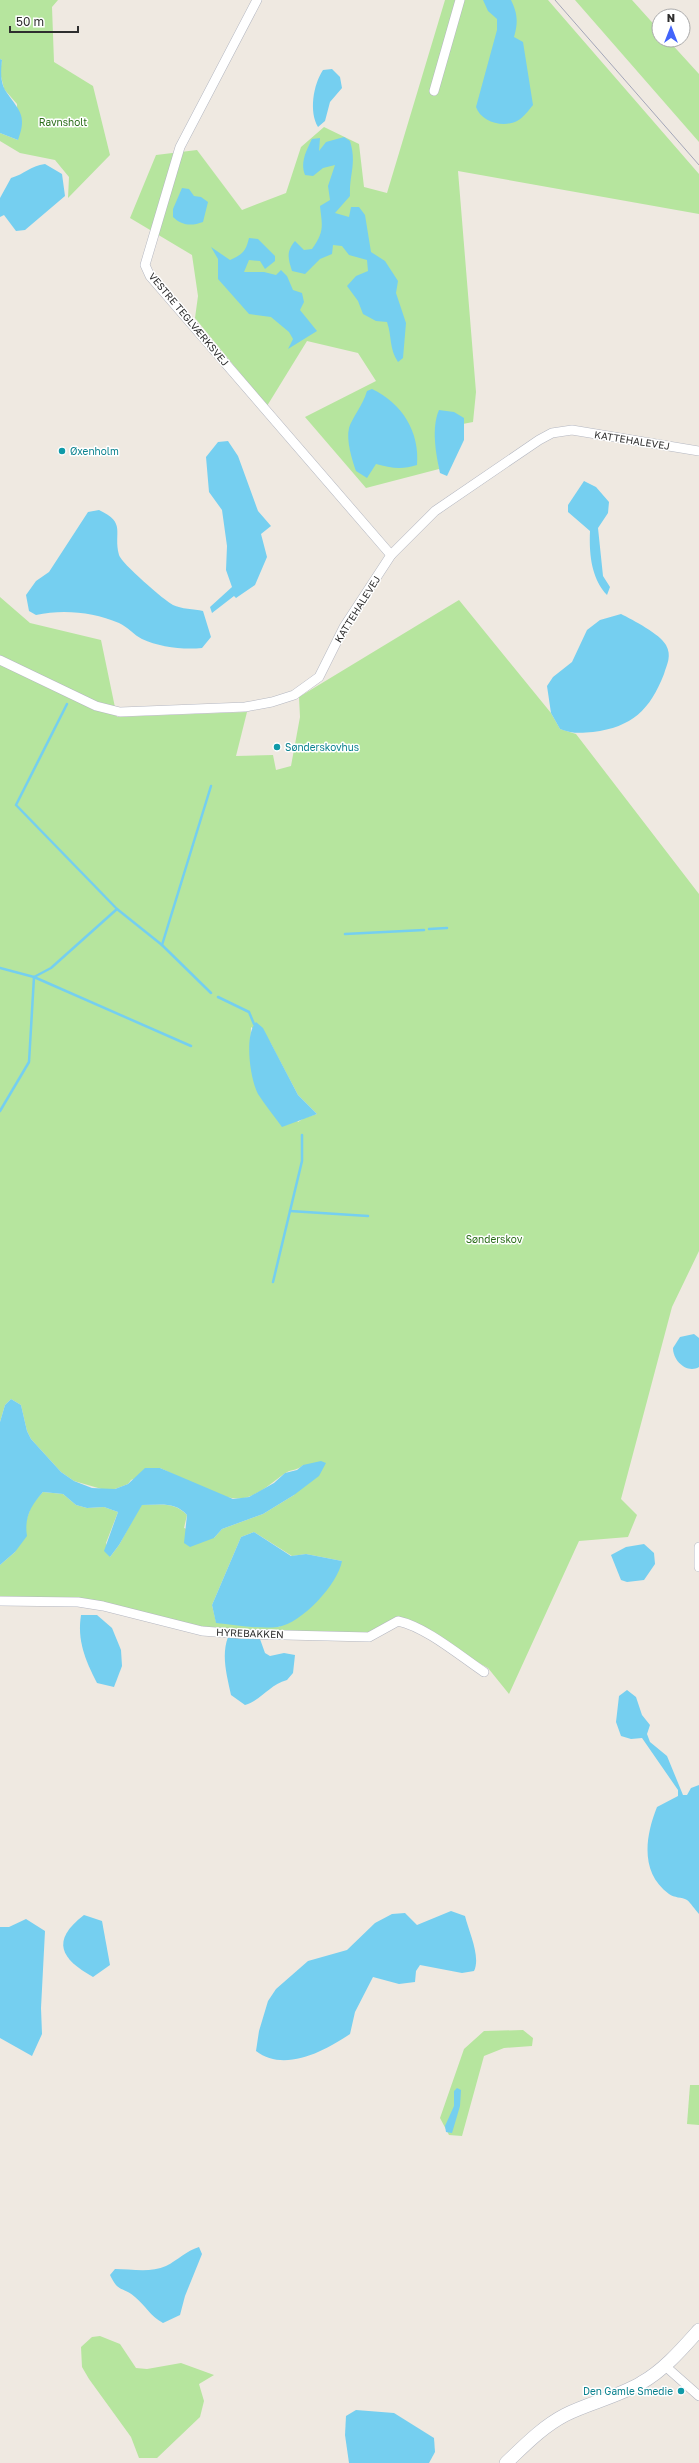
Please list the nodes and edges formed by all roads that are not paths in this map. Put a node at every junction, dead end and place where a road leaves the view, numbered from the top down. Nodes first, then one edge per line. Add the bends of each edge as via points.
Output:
1 (257, 0) edge
2 (460, 0) edge
3 (434, 91) dead end
4 (699, 451) edge
5 (391, 555) junction
6 (0, 660) edge
7 (699, 1547) edge
8 (699, 1567) edge
9 (0, 1601) edge
10 (484, 1672) dead end
11 (699, 2330) edge
12 (664, 2365) junction
13 (699, 2396) edge
14 (506, 2463) edge

1 - 5 street, VESTRE TEGLVÆRKSVEJ via 180,147 145,264 150,276
2 - 3 street
4 - 5 street, KATTEHALEVEJ via 572,430 552,433 435,511
5 - 6 street, KATTEHALEVEJ via 344,627 319,677 294,695 272,702 245,707 120,712 96,706
7 - 8 street
9 - 10 street, HYREBAKKEN via 78,1602 202,1631 242,1634 369,1637 398,1621 408,1623 424,1632
11 - 12 street
12 - 13 street
12 - 14 street via 642,2383 623,2393 579,2409 550,2424

